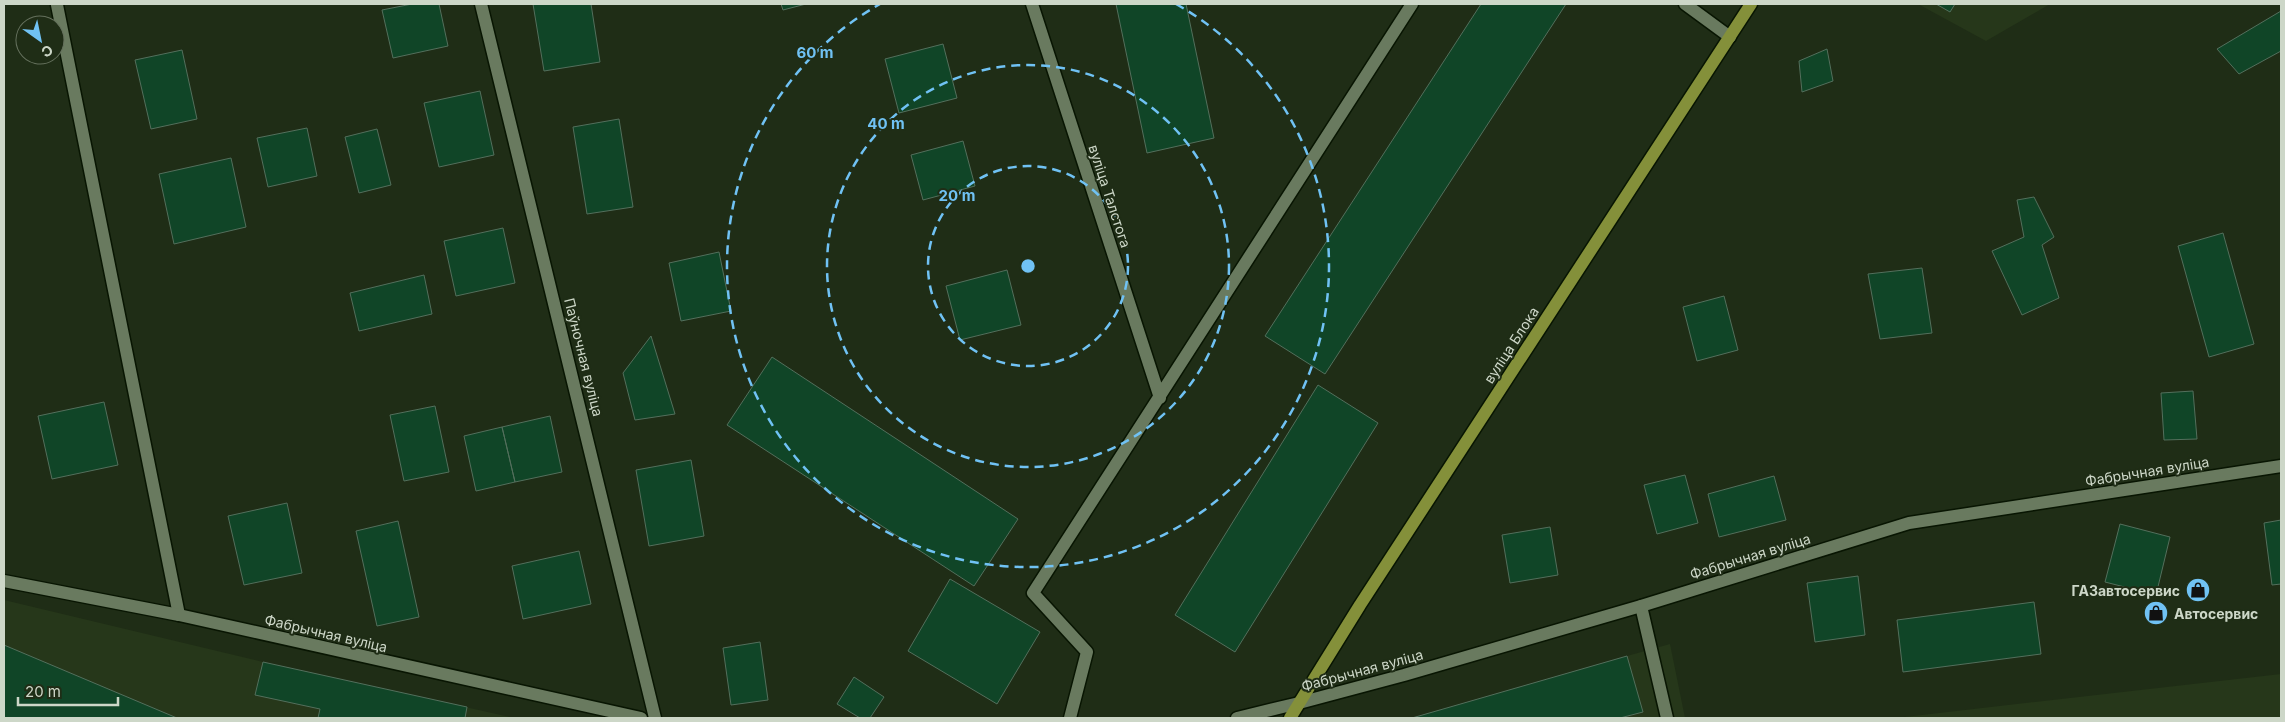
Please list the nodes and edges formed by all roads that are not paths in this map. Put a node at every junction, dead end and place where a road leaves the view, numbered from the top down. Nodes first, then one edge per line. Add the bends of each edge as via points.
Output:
1 (481, 4) edge
2 (1032, 4) edge
3 (1412, 4) edge
4 (1685, 4) edge
5 (1751, 4) edge
6 (57, 5) edge
7 (1730, 37) junction
8 (1160, 398) junction
9 (2281, 466) edge
10 (4, 581) edge
11 (1641, 606) junction
12 (179, 616) junction
13 (1299, 703) junction
14 (641, 718) edge
15 (655, 718) edge
16 (1070, 718) edge
17 (1237, 718) edge
18 (1290, 718) edge
19 (1667, 718) edge

1 - 15 street, Паўночная вуліца
2 - 8 street, вуліца Талстога
3 - 8 street
4 - 7 street
5 - 7 main road, вуліца Блока
6 - 12 street
7 - 13 main road, вуліца Блока
8 - 16 street via 1033,593 1087,652
9 - 11 street, Фабрычная вуліца via 1908,523
10 - 12 street, Фабрычная вуліца
11 - 13 street, Фабрычная вуліца
11 - 19 street
12 - 14 street, Фабрычная вуліца
13 - 17 street, Фабрычная вуліца
13 - 18 main road, вуліца Блока

